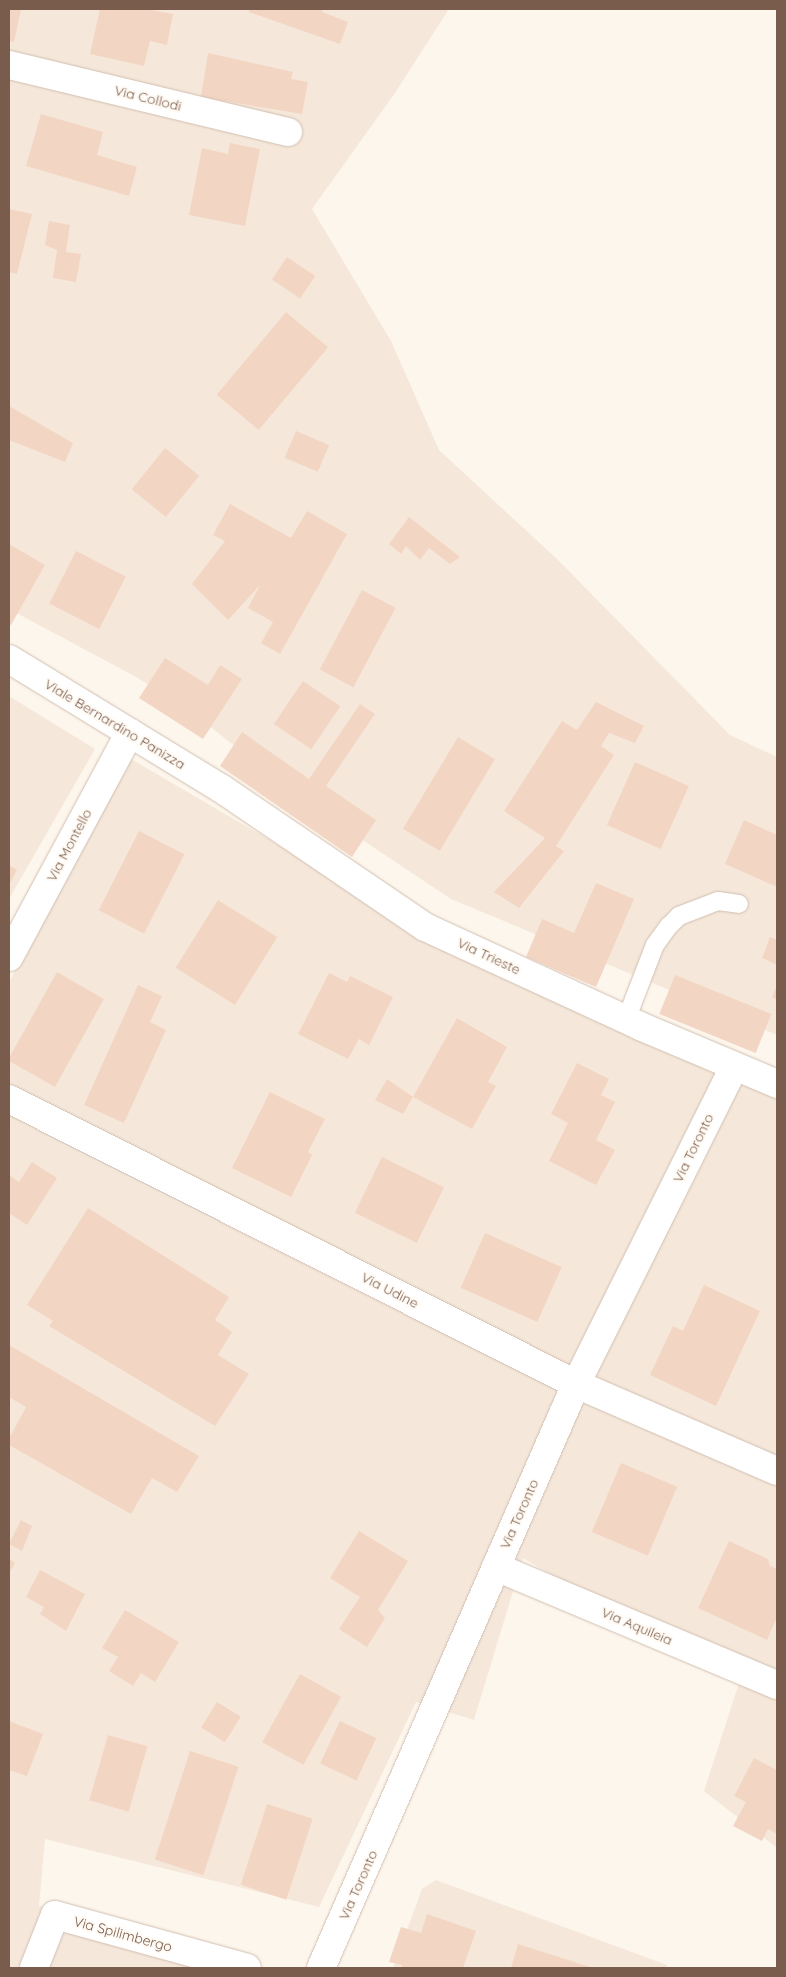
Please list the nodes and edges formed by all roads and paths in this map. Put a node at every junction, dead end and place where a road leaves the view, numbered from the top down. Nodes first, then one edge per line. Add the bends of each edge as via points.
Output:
1 (9, 65) edge
2 (288, 132) dead end
3 (9, 659) edge
4 (130, 732) junction
5 (222, 789) joint
6 (739, 904) dead end
7 (9, 957) edge
8 (626, 1020) junction
9 (734, 1066) junction
10 (777, 1084) edge
11 (9, 1099) edge
12 (576, 1384) junction
13 (777, 1471) edge
14 (496, 1567) junction
15 (777, 1685) edge
16 (34, 1968) edge
17 (247, 1968) edge
18 (321, 1968) edge

1 - 2 street, Via Collodi
3 - 4 street, Viale Bernardino Panizza
4 - 5 street, Viale Bernardino Panizza
4 - 7 street, Via Montello
5 - 8 street, Via Trieste via 425,927
6 - 8 lane via 718,900 680,916 668,926 654,944
8 - 9 street, Via Trieste
9 - 10 street, Via Trieste
9 - 12 street, Via Toronto
11 - 12 street, Via Udine
12 - 13 street, Via Udine
12 - 14 street, Via Toronto
14 - 15 street, Via Aquileia
14 - 18 street, Via Toronto
16 - 17 street, Via Spilimbergo via 55,1915

